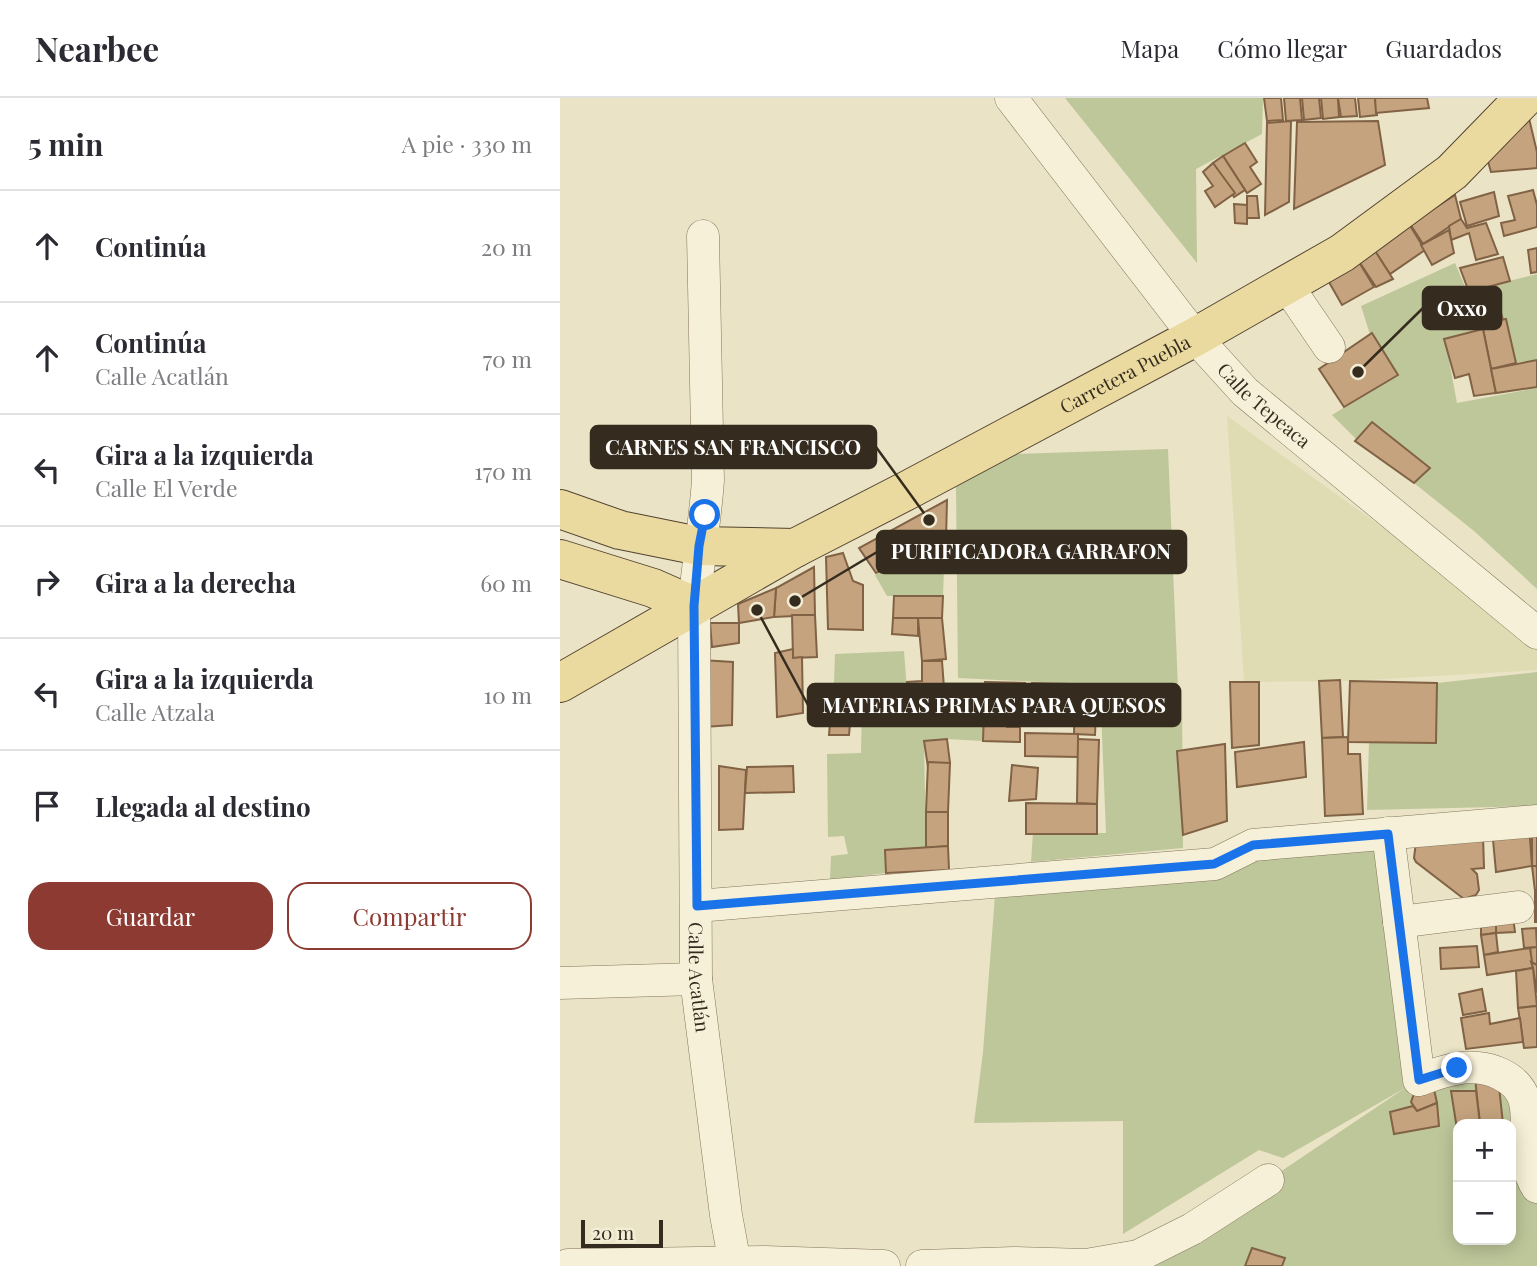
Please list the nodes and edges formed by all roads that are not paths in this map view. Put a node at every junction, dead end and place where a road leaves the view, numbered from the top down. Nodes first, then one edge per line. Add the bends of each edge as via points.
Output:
1 (1011, 98) edge
2 (1524, 98) edge
3 (703, 236) dead end
4 (1286, 284) junction
5 (1195, 337) junction
6 (1329, 347) dead end
7 (560, 509) edge
8 (699, 546) junction
9 (795, 548) junction
10 (560, 559) edge
11 (694, 606) junction
12 (1537, 633) edge
13 (560, 682) edge
14 (1537, 821) edge
15 (1388, 834) junction
16 (697, 906) junction
17 (1518, 907) dead end
18 (1399, 922) junction
19 (696, 979) junction
20 (560, 983) edge
21 (1268, 1180) dead end
22 (1537, 1187) edge
23 (754, 1264) edge
24 (568, 1265) edge
25 (1086, 1265) edge
26 (884, 1266) edge
27 (922, 1266) edge

1 - 5 street, Calle Tepeaca
2 - 4 main road, Carretera Puebla via 1452,172 1342,253
3 - 8 street, Calle Acatlán via 708,480
4 - 5 main road, Carretera Puebla
4 - 6 street
5 - 9 main road, Carretera Puebla
5 - 12 street, Calle Tepeaca via 1245,392
7 - 8 main road via 621,530
8 - 9 main road
8 - 11 street, Calle Acatlán
9 - 11 main road, Carretera Puebla
10 - 11 main road
11 - 13 main road, Carretera Puebla
11 - 16 street, Calle Acatlán
14 - 15 street
15 - 16 street via 1253,845 1214,864
15 - 18 street
16 - 19 street, Calle Acatlán
17 - 18 street
18 - 22 street via 1419,1080 1457,1068 1505,1075 1526,1105 1529,1175
19 - 20 street
19 - 23 street, Calle Acatlán via 726,1215
21 - 25 street via 1192,1229 1138,1256
23 - 24 street
23 - 26 street
25 - 27 street

